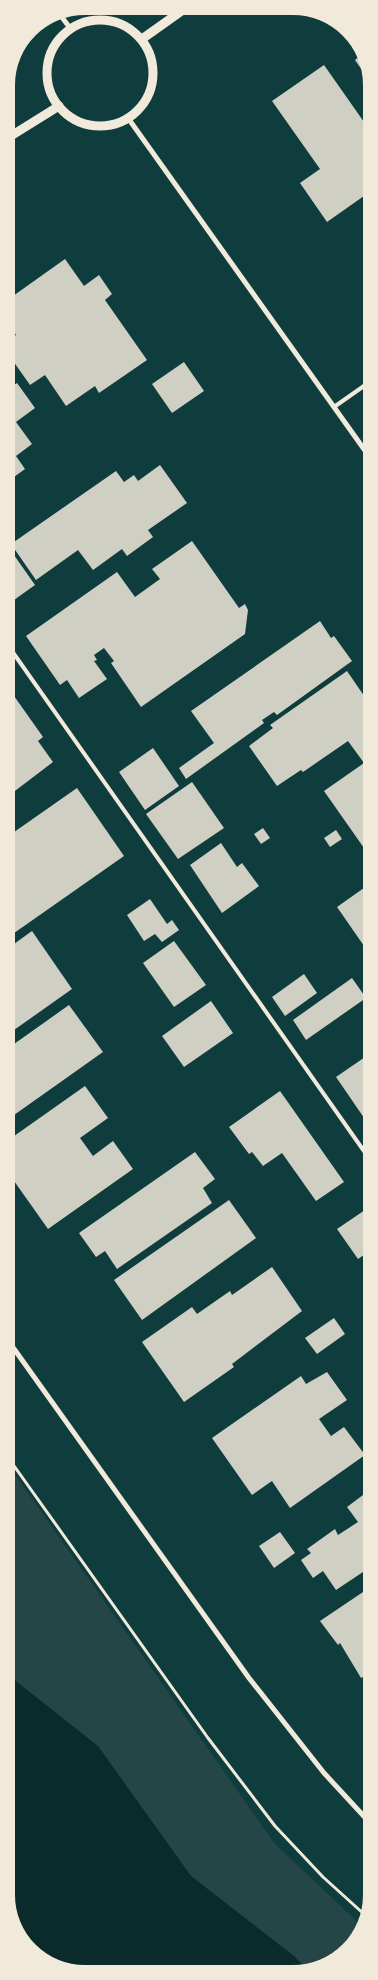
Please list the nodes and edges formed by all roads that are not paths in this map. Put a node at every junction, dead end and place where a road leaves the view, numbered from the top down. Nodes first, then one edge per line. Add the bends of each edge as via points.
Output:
1 (176, 15) edge
2 (63, 18) edge
3 (70, 28) junction
4 (142, 39) junction
5 (59, 106) junction
6 (128, 118) junction
7 (15, 133) edge
8 (363, 387) edge
9 (334, 407) junction
10 (363, 448) edge
11 (15, 657) edge
12 (363, 1150) edge
13 (15, 1350) edge
14 (363, 1815) edge

1 - 4 street
2 - 3 street
3 - 4 street via 99,19 130,28
3 - 5 street via 57,41 47,73 50,90
4 - 6 street via 154,73 151,91 142,106
5 - 6 street via 70,116 98,126
5 - 7 street
6 - 9 street
8 - 9 lane
9 - 10 street
11 - 12 lane
13 - 14 street via 249,1678 324,1773

